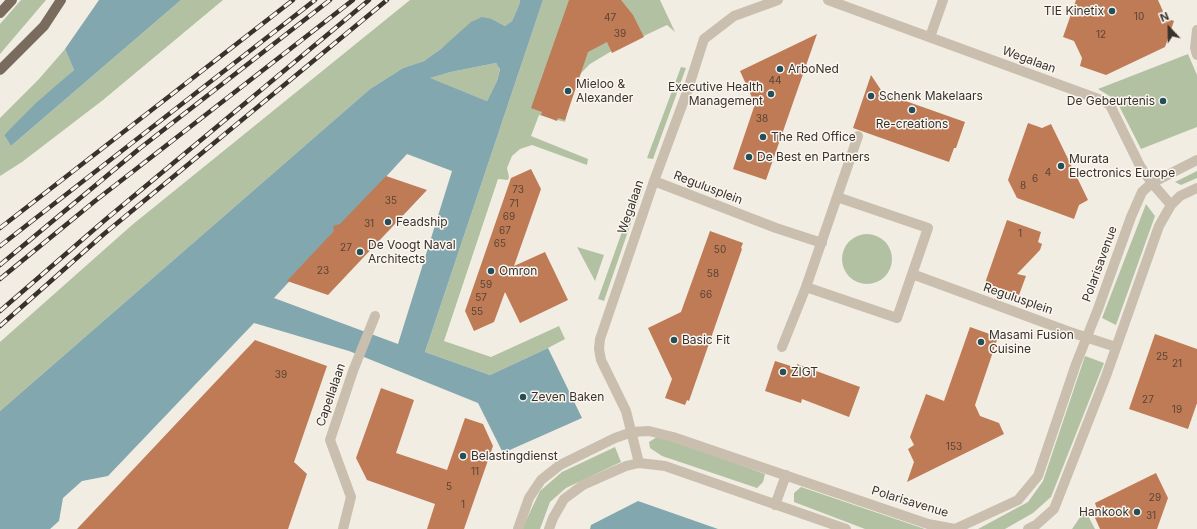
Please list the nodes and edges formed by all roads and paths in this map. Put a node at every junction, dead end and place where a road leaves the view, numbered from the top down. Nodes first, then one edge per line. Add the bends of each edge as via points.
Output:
1 (12, 0) edge
2 (62, 0) edge
3 (778, 0) edge
4 (828, 0) edge
5 (943, 0) edge
6 (0, 13) edge
7 (1197, 30) edge
8 (930, 37) junction
9 (1197, 55) edge
10 (0, 70) edge
11 (858, 136) dead end
12 (1197, 160) edge
13 (654, 181) junction
14 (1152, 183) junction
15 (1197, 188) edge
16 (837, 197) junction
17 (1171, 205) junction
18 (822, 243) junction
19 (912, 274) junction
20 (806, 287) junction
21 (375, 316) dead end
22 (1087, 338) junction
23 (782, 347) dead end
24 (1116, 347) junction
25 (632, 432) junction
26 (639, 463) junction
27 (786, 475) junction
28 (775, 504) junction
29 (343, 529) edge
30 (518, 529) edge
31 (550, 529) edge
32 (846, 529) edge
33 (955, 529) edge
34 (1028, 529) edge

1 - 6 main road
2 - 10 main road via 44,26
3 - 13 street, Wegalaan via 734,16 704,39
4 - 8 street, Wegalaan
5 - 8 street
7 - 9 street
8 - 14 street, Wegalaan via 1104,101 1110,106 1140,166
11 - 16 street
12 - 14 street, Polarisavenue
13 - 18 street, Regulusplein
13 - 25 street, Wegalaan via 600,339 599,349 601,360 626,411
14 - 17 street, Wegalaan
14 - 22 street, Polarisavenue via 1142,192 1130,217
15 - 17 street via 1180,196
16 - 18 street
16 - 19 street via 928,228
17 - 24 street via 1159,226
18 - 20 street
19 - 20 street via 897,318
19 - 22 street, Regulusplein
20 - 23 street
21 - 29 street, Capellalaan via 330,440 351,496
22 - 24 street, Regulusplein
22 - 33 street, Polarisavenue via 1038,476 1018,500
24 - 34 street via 1054,509
25 - 26 street, Wegalaan
25 - 27 street, Polarisavenue via 649,431 673,437
25 - 30 street, Polarisavenue via 560,465 541,480 529,498
26 - 28 street via 665,466
26 - 31 street via 626,466 584,485 564,500 553,518
27 - 28 street
27 - 33 street, Polarisavenue via 928,524
28 - 32 street

